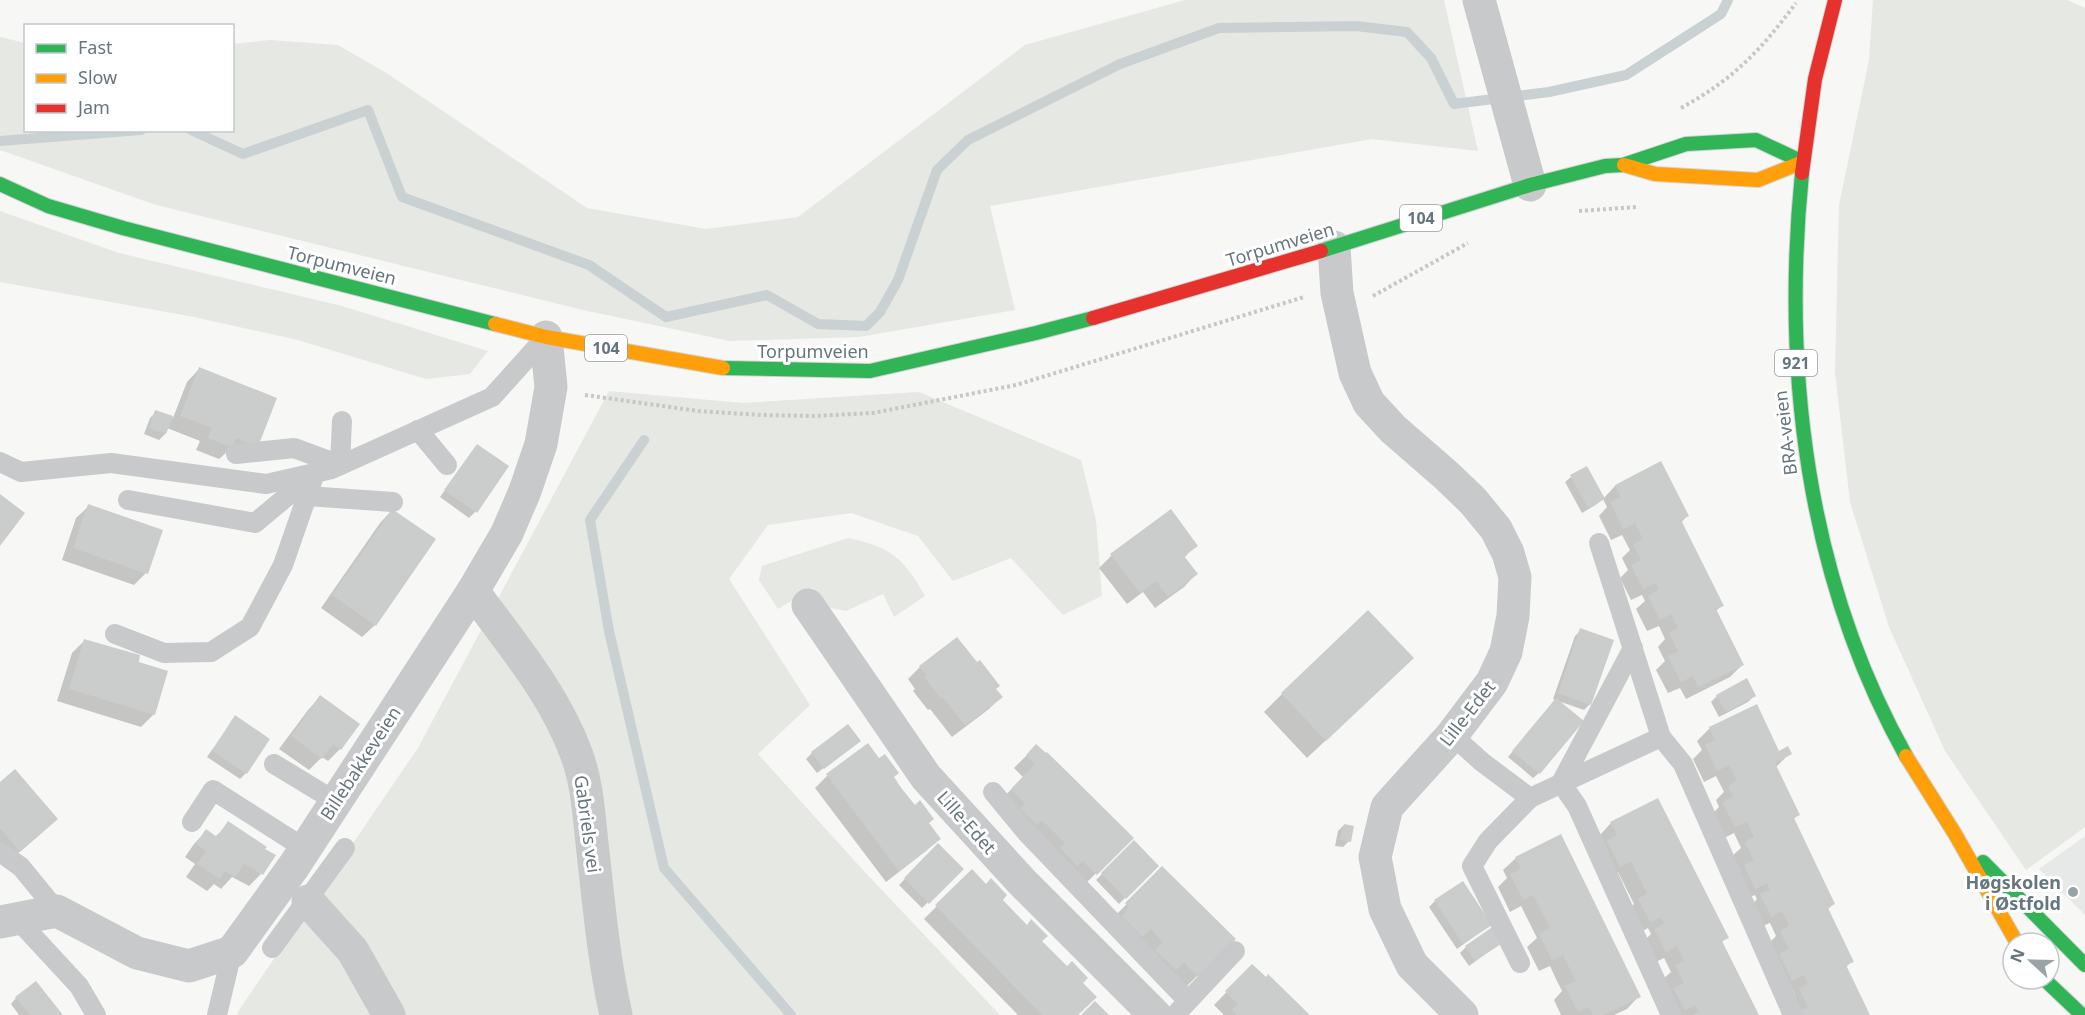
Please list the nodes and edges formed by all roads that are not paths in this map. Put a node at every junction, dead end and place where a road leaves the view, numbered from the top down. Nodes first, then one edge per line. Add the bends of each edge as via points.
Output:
1 (1479, 0) edge
2 (1835, 0) edge
3 (1803, 162) junction
4 (1623, 165) junction
5 (0, 184) edge
6 (1530, 185) junction
7 (1334, 247) junction
8 (546, 337) junction
9 (342, 421) dead end
10 (418, 430) junction
11 (236, 454) dead end
12 (0, 462) edge
13 (340, 465) junction
14 (447, 465) dead end
15 (315, 473) junction
16 (307, 496) junction
17 (128, 500) dead end
18 (393, 502) dead end
19 (1599, 543) dead end
20 (473, 591) junction
21 (808, 605) dead end
22 (115, 634) dead end
23 (1633, 648) junction
24 (1452, 735) junction
25 (1661, 737) junction
26 (274, 764) dead end
27 (1561, 783) junction
28 (993, 792) dead end
29 (1530, 798) junction
30 (335, 801) junction
31 (192, 822) dead end
32 (1955, 834) junction
33 (304, 848) junction
34 (345, 848) dead end
35 (0, 852) edge
36 (308, 901) junction
37 (1097, 905) junction
38 (57, 911) junction
39 (8, 920) edge
40 (1071, 930) junction
41 (2010, 931) edge
42 (272, 948) dead end
43 (1235, 951) dead end
44 (232, 952) junction
45 (1520, 963) dead end
46 (2085, 965) edge
47 (2057, 991) edge
48 (1182, 1008) edge
49 (96, 1015) edge
50 (217, 1015) edge
51 (389, 1015) edge
52 (616, 1015) edge
53 (1155, 1015) edge
54 (1462, 1015) edge
55 (1671, 1015) edge
56 (1793, 1015) edge
57 (2082, 1015) edge

1 - 6 street
2 - 3 main road, BRA-veien via 1818,62
3 - 4 main road, Torpumveien / 104 via 1758,180 1655,174
3 - 4 main road, Torpumveien / 104 via 1756,140 1686,144
3 - 32 main road, BRA-veien / 921 via 1796,242 1796,359 1808,479 1827,562 1871,687 1920,780
4 - 6 main road, Torpumveien / 104
5 - 8 main road, Torpumveien / 104 via 48,206 123,228
6 - 7 main road, Torpumveien / 104
7 - 8 main road, Torpumveien / 104 via 1036,333 870,371 731,369
7 - 24 street, Lille-Edet via 1337,293 1355,373 1369,403 1473,501 1496,529 1515,577 1506,652 1492,682
8 - 10 lane via 492,397
8 - 20 street, Billebakkeveien via 551,387 541,444 507,533
9 - 13 lane
10 - 13 lane
10 - 14 lane
11 - 13 lane via 294,448
12 - 15 lane via 21,472 111,463 266,484
13 - 15 lane
15 - 16 lane
15 - 17 lane via 255,523
16 - 18 lane
16 - 22 lane via 283,564 250,627 211,652 164,654
19 - 23 lane
20 - 30 street, Billebakkeveien
20 - 52 street, Gabriels vei via 546,691 577,755 586,789
21 - 40 street, Lille-Edet via 926,777
23 - 25 lane
23 - 27 lane
24 - 29 lane
24 - 54 street, Lille-Edet via 1387,807 1375,857 1385,909 1412,965
25 - 27 lane
25 - 56 lane via 1683,764
26 - 30 lane
27 - 29 lane
27 - 55 lane via 1577,807
28 - 37 lane
29 - 45 lane via 1488,842 1472,866
30 - 33 street, Billebakkeveien
31 - 33 lane via 213,790
32 - 41 main road, BRA-veien / 921
32 - 46 main road, BRA-veien / 921
33 - 44 street, Billebakkeveien
34 - 36 lane
35 - 38 lane via 21,867
36 - 42 lane
36 - 51 street via 353,951
37 - 40 lane
37 - 48 lane
38 - 39 street
38 - 44 street via 137,953 189,966
39 - 49 lane via 79,986
40 - 53 street, Lille-Edet
43 - 48 lane
44 - 50 lane
47 - 57 main road

